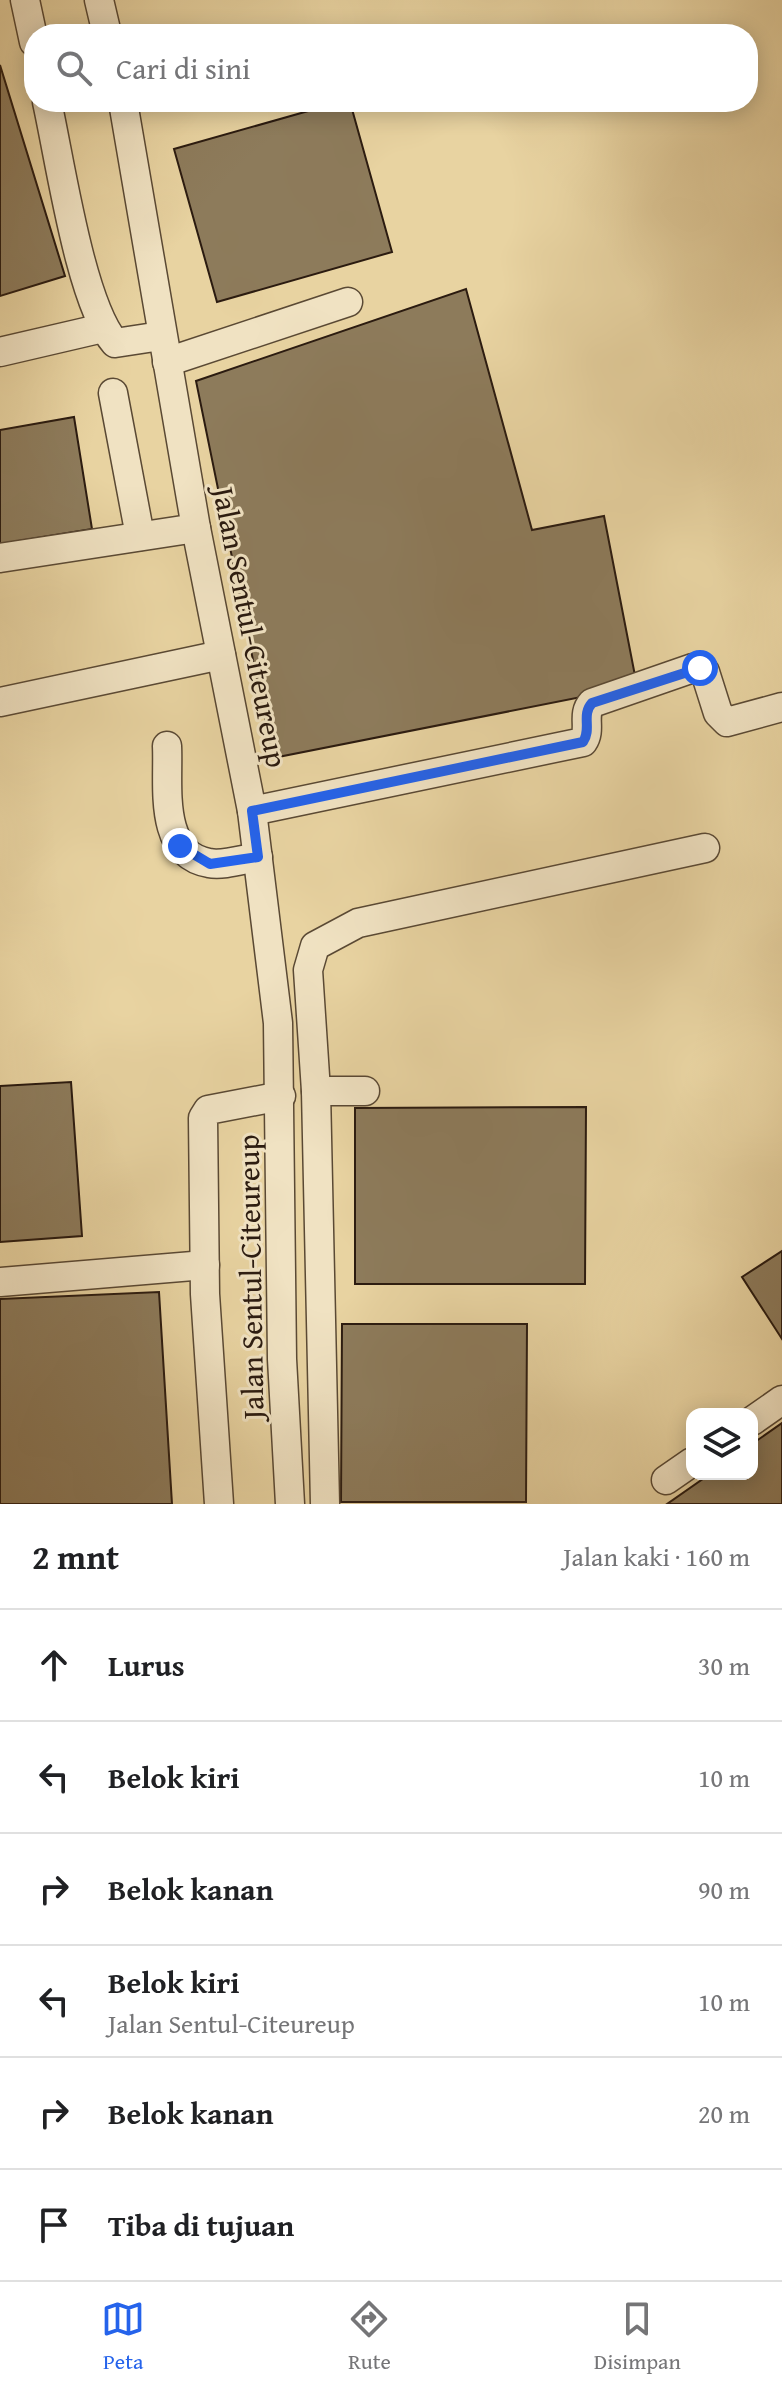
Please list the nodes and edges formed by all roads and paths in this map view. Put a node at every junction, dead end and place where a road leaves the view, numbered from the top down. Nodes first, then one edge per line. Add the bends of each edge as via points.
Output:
1 (25, 0) edge
2 (99, 0) edge
3 (30, 24) edge
4 (105, 24) edge
5 (49, 112) edge
6 (125, 112) edge
7 (348, 302) dead end
8 (103, 328) junction
9 (164, 349) junction
10 (0, 352) edge
11 (113, 393) dead end
12 (196, 528) junction
13 (140, 536) junction
14 (0, 558) edge
15 (221, 655) junction
16 (0, 702) edge
17 (782, 707) edge
18 (167, 746) dead end
19 (252, 811) junction
20 (705, 848) dead end
21 (258, 857) junction
22 (314, 1056) junction
23 (280, 1058) junction
24 (316, 1091) junction
25 (365, 1091) dead end
26 (281, 1096) junction
27 (205, 1265) junction
28 (0, 1282) edge
29 (782, 1400) edge
30 (758, 1417) edge
31 (686, 1466) edge
32 (666, 1480) dead end
33 (219, 1504) edge
34 (290, 1504) edge
35 (325, 1504) edge

1 - 3 street
2 - 4 street
5 - 8 street via 84,270
6 - 9 street, Jalan Sentul-Citeureup
7 - 9 street
8 - 9 street via 115,343
8 - 10 street
9 - 12 street, Jalan Sentul-Citeureup
11 - 13 street
12 - 13 street
12 - 15 street, Jalan Sentul-Citeureup
13 - 14 street
15 - 16 street
15 - 19 street, Jalan Sentul-Citeureup
17 - 19 street via 727,722 718,713 705,672 693,668 592,703 585,715 588,733 583,742
18 - 21 street via 170,826 180,846 210,864
19 - 21 street, Jalan Sentul-Citeureup
20 - 22 street via 341,929 315,946 309,957
21 - 23 street, Jalan Sentul-Citeureup
22 - 23 street
22 - 24 street
23 - 26 street, Jalan Sentul-Citeureup
24 - 25 street
24 - 35 street
26 - 27 street via 203,1115
26 - 34 street, Jalan Sentul-Citeureup via 282,1359
27 - 28 street
27 - 33 street
29 - 30 street
31 - 32 street

